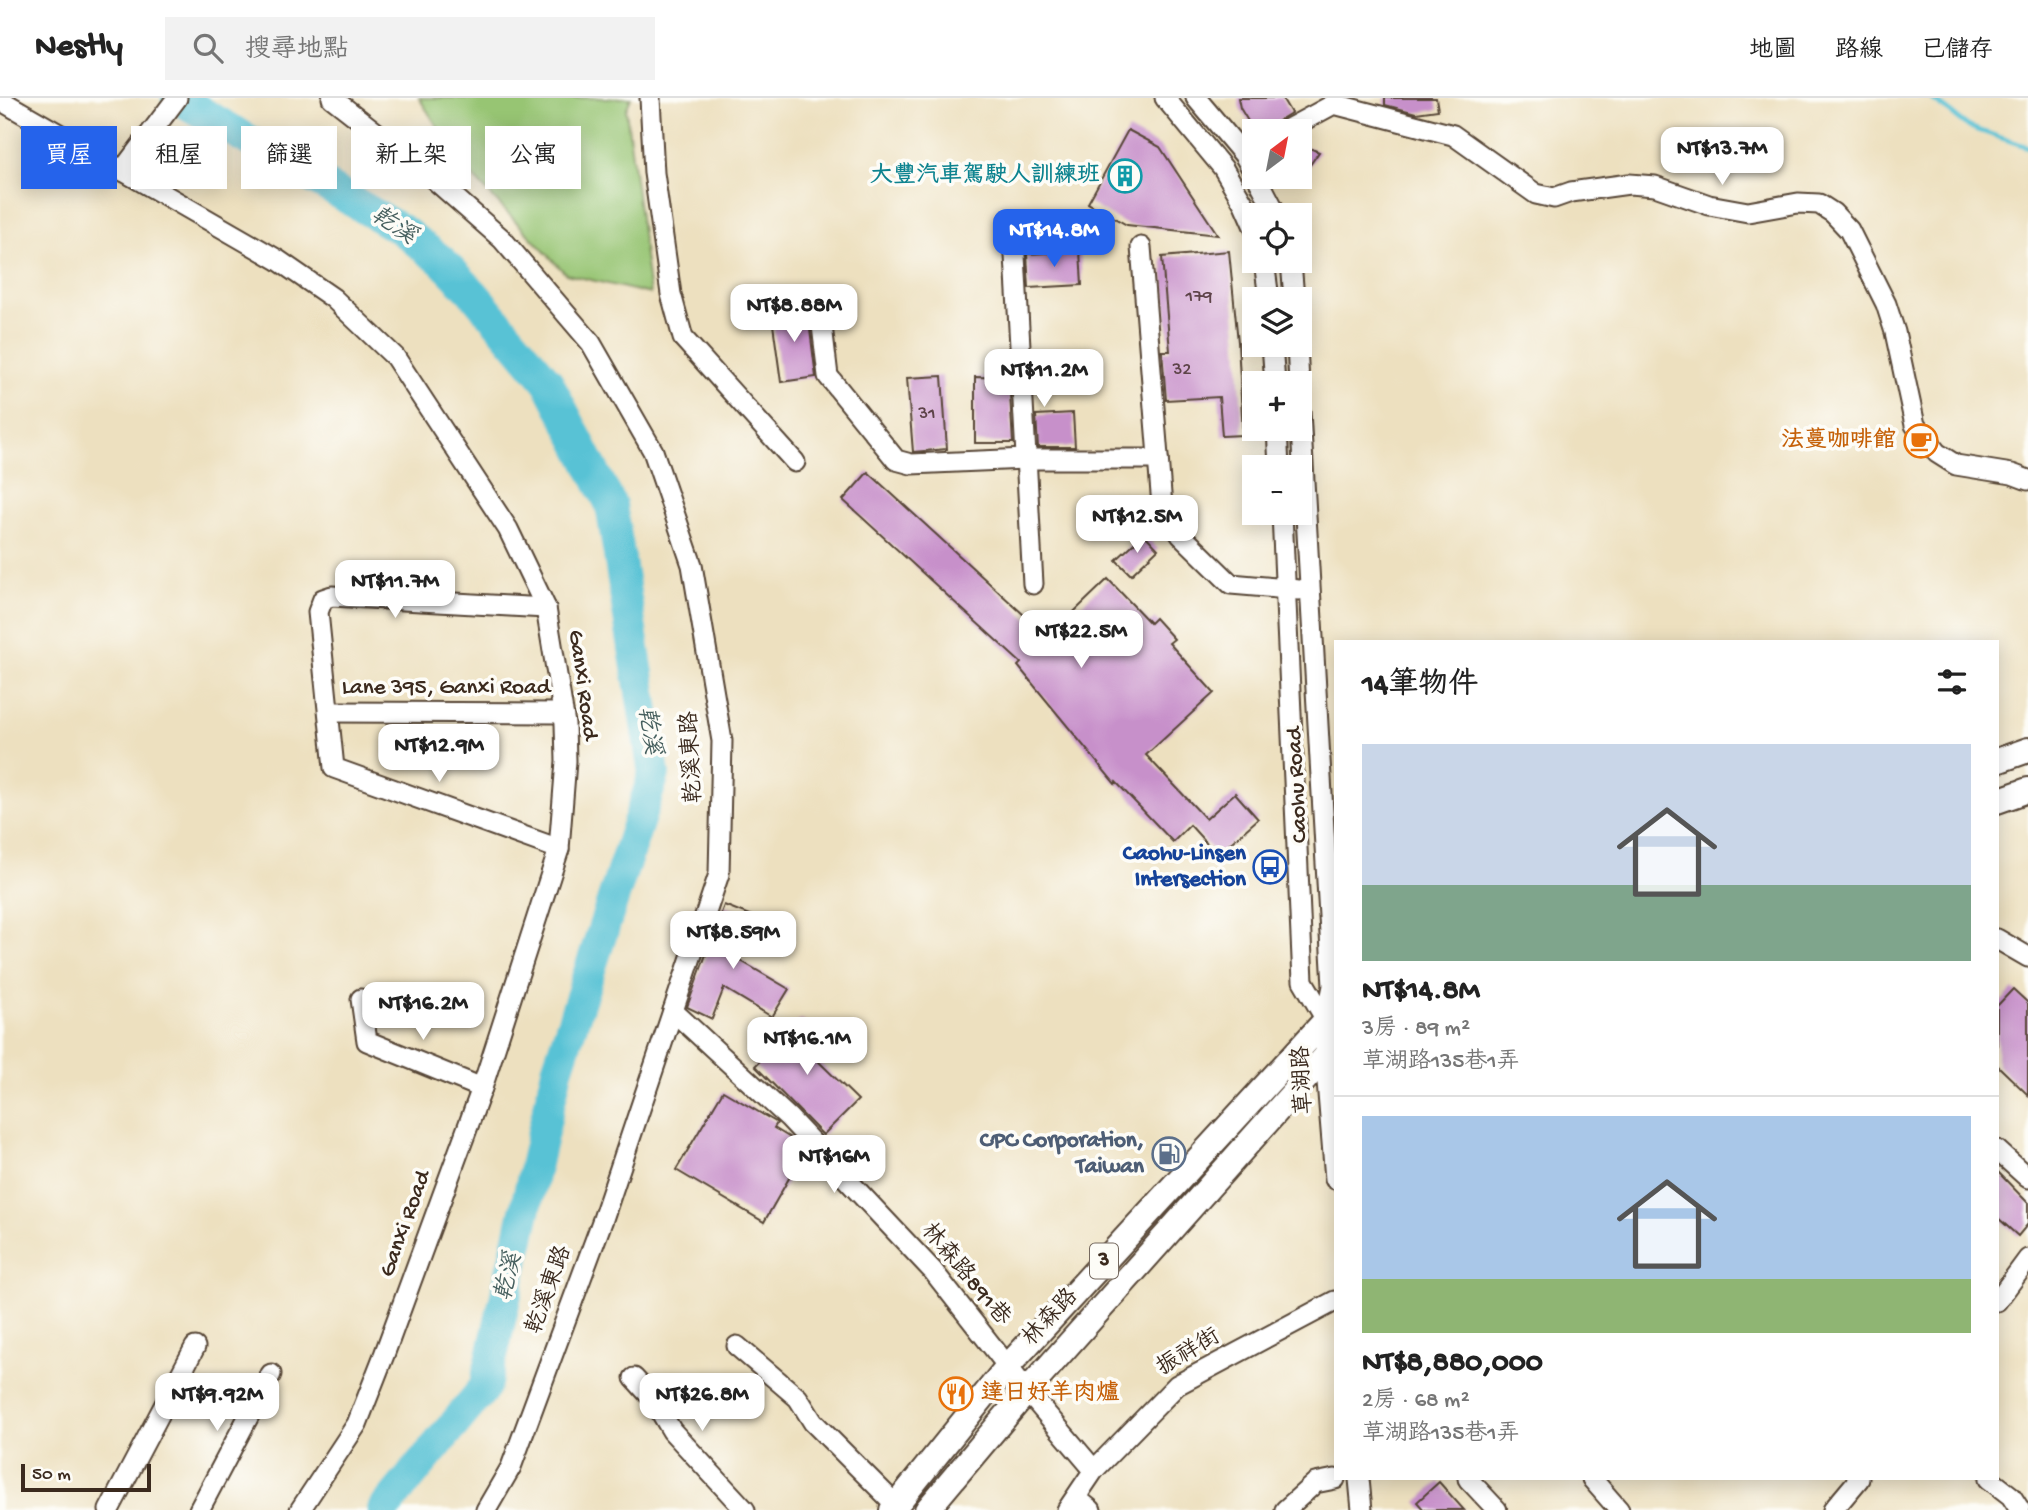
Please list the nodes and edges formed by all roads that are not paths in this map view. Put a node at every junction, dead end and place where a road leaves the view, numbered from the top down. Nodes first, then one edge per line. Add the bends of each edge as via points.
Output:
1 (177, 98) edge
2 (332, 98) edge
3 (650, 98) edge
4 (1165, 98) edge
5 (1196, 98) edge
6 (0, 100) edge
7 (1306, 119) edge
8 (1242, 144) edge
9 (1242, 156) edge
10 (1223, 168) junction
11 (122, 171) junction
12 (1243, 203) edge
13 (1014, 237) dead end
14 (1141, 247) dead end
15 (821, 317) dead end
16 (1302, 441) edge
17 (1158, 458) junction
18 (1026, 459) junction
19 (795, 462) dead end
20 (2028, 480) edge
21 (1283, 525) edge
22 (1033, 584) dead end
23 (1286, 588) junction
24 (1310, 591) junction
25 (546, 608) junction
26 (329, 712) junction
27 (563, 713) junction
28 (2028, 750) edge
29 (1999, 760) edge
30 (2028, 790) edge
31 (1999, 800) edge
32 (559, 849) junction
33 (1999, 940) edge
34 (2028, 957) edge
35 (361, 999) dead end
36 (673, 1012) junction
37 (1330, 1017) edge
38 (1330, 1054) edge
39 (482, 1088) junction
40 (1999, 1152) edge
41 (1334, 1154) edge
42 (2028, 1178) edge
43 (2028, 1259) edge
44 (1999, 1298) edge
45 (1334, 1302) edge
46 (737, 1346) dead end
47 (195, 1347) dead end
48 (1008, 1366) junction
49 (271, 1374) dead end
50 (634, 1378) dead end
51 (1027, 1391) junction
52 (1094, 1470) junction
53 (1334, 1479) edge
54 (1359, 1480) edge
55 (1469, 1480) edge
56 (1592, 1480) edge
57 (1858, 1480) edge
58 (1990, 1480) edge
59 (1078, 1506) edge
60 (894, 1508) edge
61 (109, 1510) edge
62 (199, 1510) edge
63 (300, 1510) edge
64 (486, 1510) edge
65 (745, 1510) edge
66 (927, 1510) edge
67 (1284, 1510) edge
68 (1362, 1510) edge
69 (1497, 1510) edge
70 (1619, 1510) edge
71 (1833, 1510) edge
72 (2020, 1510) edge

1 - 11 street
2 - 36 street, 乾溪東路 via 502,239 591,343 653,451 692,565 722,741 719,874
3 - 19 street via 654,173 671,294 683,338
4 - 10 street
5 - 8 street
6 - 11 street, Ganxi Road
7 - 20 street via 1334,104 1453,135 1536,194 1553,198 1629,184 1655,186 1709,205 1748,212 1819,204 1849,230 1886,304 1915,425 1937,453 1956,465
9 - 10 street
10 - 12 street
11 - 25 street, Ganxi Road via 278,260 333,298 395,357 509,529
13 - 18 street
14 - 17 street
15 - 18 street via 828,376 896,460 911,464
16 - 24 street, Caohu Road
17 - 18 street
17 - 23 street via 1162,506 1181,535 1231,584
18 - 22 street
21 - 23 street, Caohu Road
23 - 24 street
23 - 37 street, Caohu Road via 1303,981
24 - 37 street, Caohu Road via 1334,986
25 - 26 street via 326,597 318,612
25 - 27 street, Ganxi Road
26 - 27 street, Lane 395, Ganxi Road
26 - 32 street via 333,764 338,770
27 - 32 street, Ganxi Road via 566,761
28 - 29 main road
30 - 31 main road
32 - 39 street, Ganxi Road
33 - 34 street
35 - 39 street via 367,1041
36 - 48 street, 林森路891巷 via 789,1118 933,1271
36 - 64 street, 乾溪東路 via 603,1219 511,1466
37 - 38 street, 草湖路
37 - 48 main road, 林森路 / 3
38 - 41 street, 草湖路
38 - 51 main road, 林森路 / 3
39 - 63 street, Ganxi Road via 358,1424
40 - 42 street
43 - 44 street
45 - 52 street, 振祥街 via 1177,1384
46 - 60 street via 798,1398 813,1422
47 - 61 street
48 - 51 street, 林森路891巷
48 - 60 main road, 林森路 / 3
49 - 62 street
50 - 65 street via 672,1431
51 - 52 street, 林森路891巷
51 - 66 main road, 林森路 / 3
52 - 59 street, 振祥街
53 - 67 street via 1315,1483
54 - 68 street
55 - 69 street
56 - 70 street
57 - 71 street
58 - 72 street

